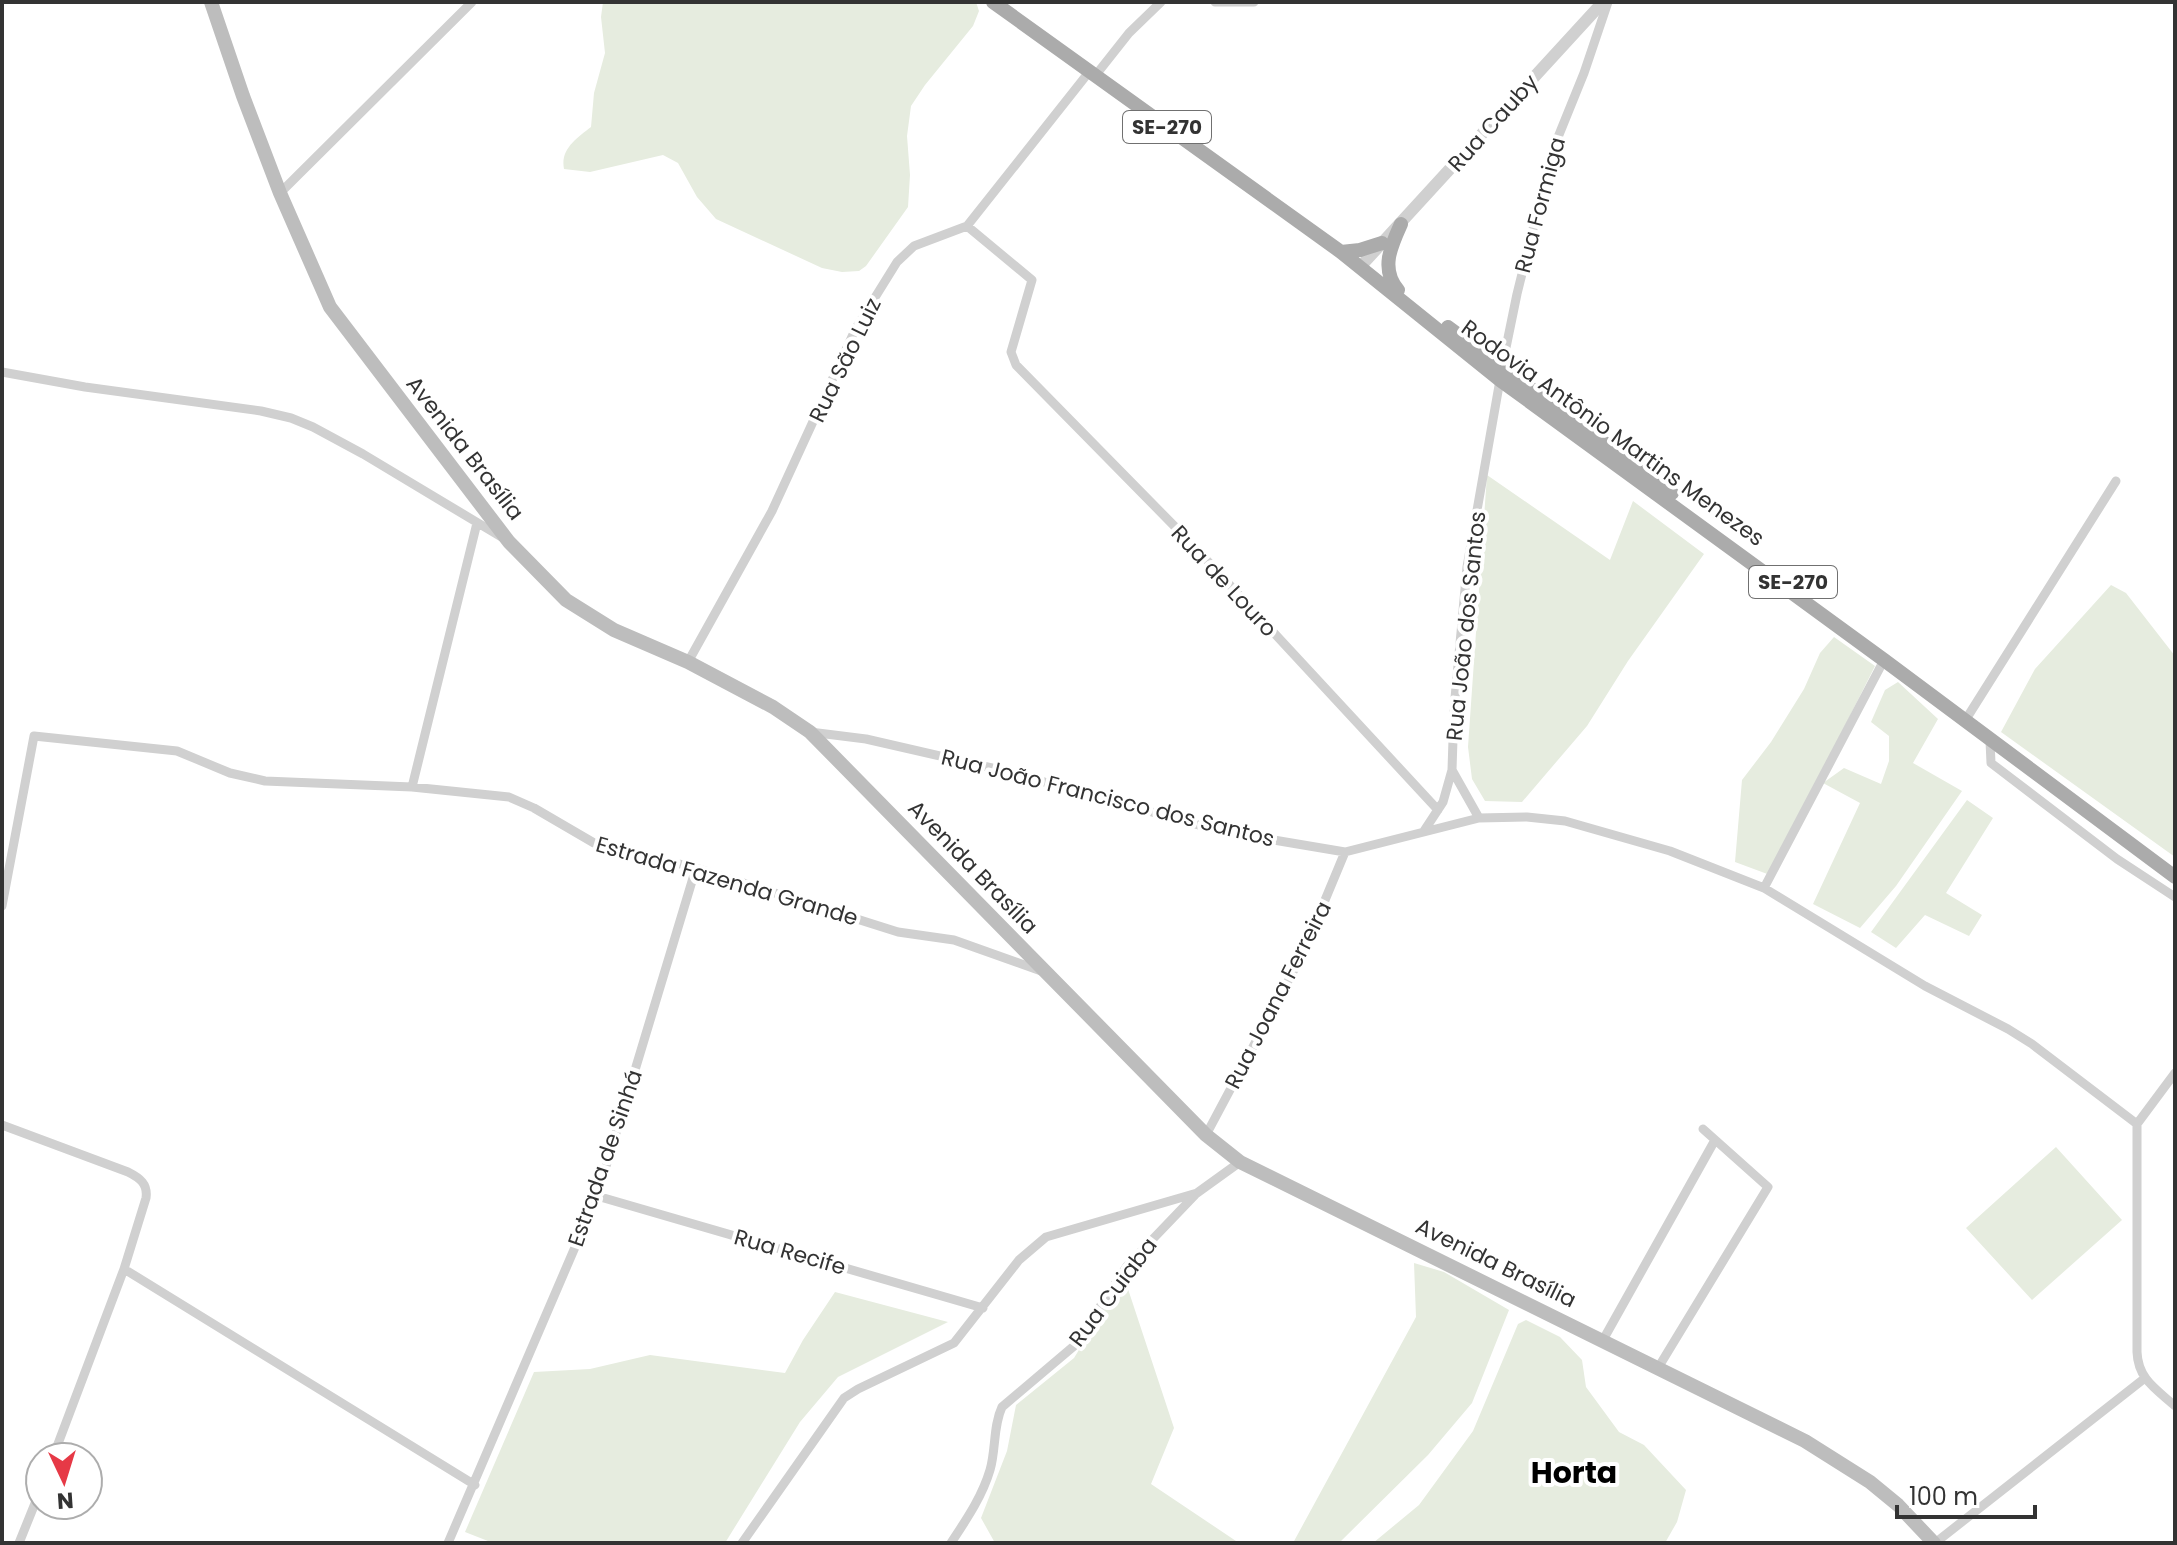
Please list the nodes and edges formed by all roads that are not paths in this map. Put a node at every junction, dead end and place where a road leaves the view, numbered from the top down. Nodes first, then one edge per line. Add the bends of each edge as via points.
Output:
1 (211, 2) edge
2 (472, 2) edge
3 (993, 2) edge
4 (1161, 2) edge
5 (1215, 2) edge
6 (1254, 2) edge
7 (1605, 2) edge
8 (1092, 74) junction
9 (280, 193) junction
10 (1401, 224) junction
11 (967, 226) junction
12 (1382, 243) junction
13 (1341, 252) junction
14 (1360, 267) junction
15 (1375, 278) junction
16 (1398, 290) junction
17 (2, 372) edge
18 (1501, 374) junction
19 (2116, 481) dead end
20 (477, 523) junction
21 (509, 542) junction
22 (1884, 660) junction
23 (688, 662) junction
24 (1968, 716) junction
25 (810, 732) junction
26 (1990, 741) junction
27 (1452, 770) junction
28 (412, 787) junction
29 (1438, 810) junction
30 (1479, 818) junction
31 (1424, 831) junction
32 (1345, 852) junction
33 (696, 868) junction
34 (2175, 870) edge
35 (2175, 877) edge
36 (1764, 888) junction
37 (2175, 897) edge
38 (2, 906) edge
39 (1047, 974) junction
40 (2175, 1073) edge
41 (2137, 1124) junction
42 (2, 1125) edge
43 (1703, 1129) dead end
44 (1206, 1135) junction
45 (1715, 1140) junction
46 (1240, 1162) junction
47 (1197, 1193) junction
48 (597, 1196) junction
49 (124, 1269) junction
50 (983, 1308) junction
51 (1603, 1340) junction
52 (1658, 1368) junction
53 (2145, 1378) junction
54 (2175, 1406) edge
55 (59, 1441) edge
56 (475, 1485) junction
57 (28, 1521) edge
58 (19, 1543) edge
59 (448, 1543) edge
60 (742, 1543) edge
61 (951, 1543) edge
62 (1934, 1543) edge

1 - 9 main road, Avenida Brasília
2 - 9 street
3 - 8 main road, Rodovia Antônio Martins Menezes / SE-270
4 - 8 street
5 - 6 street
7 - 10 street, Rua Cauby
7 - 18 street, Rua Formiga via 1552,152
8 - 11 street
8 - 13 main road, Rodovia Antônio Martins Menezes / SE-270
9 - 21 main road, Avenida Brasília via 339,320
10 - 12 street, Rua Cauby
10 - 16 main road via 1388,256
11 - 23 street, Rua São Luiz via 914,246 897,262 852,335 772,511
11 - 29 street, Rua de Louro via 1029,276 1032,286 1011,352 1016,365 1189,541
12 - 13 main road
12 - 14 street, Rua Cauby
13 - 14 main road, Rodovia Antônio Martins Menezes / SE-270
14 - 15 main road, Rodovia Antônio Martins Menezes / SE-270
15 - 16 main road, Rodovia Antônio Martins Menezes / SE-270
15 - 18 main road, Rodovia Antônio Martins Menezes / SE-270 via 1419,317
16 - 18 main road, Rodovia Antônio Martins Menezes / SE-270
17 - 20 street via 291,418 363,454
18 - 22 main road, Rodovia Antônio Martins Menezes / SE-270
18 - 24 main road, Rodovia Antônio Martins Menezes / SE-270 via 1772,566
18 - 27 street, Rua João dos Santos via 1467,567
19 - 24 street
20 - 21 street
20 - 28 street
21 - 23 main road, Avenida Brasília via 566,600 614,630
22 - 26 main road, Rodovia Antônio Martins Menezes / SE-270
22 - 36 street
23 - 25 main road, Avenida Brasília
24 - 34 main road, Rodovia Antônio Martins Menezes / SE-270
25 - 32 street, Rua João Francisco dos Santos via 866,739 1001,770 1220,831
25 - 39 main road, Avenida Brasília
26 - 35 main road, Rodovia Antônio Martins Menezes / SE-270
26 - 37 street via 1991,763
27 - 29 street
27 - 30 street, Rua João dos Santos
28 - 33 street, Estrada Fazenda Grande via 509,797 586,840
28 - 38 street, Estrada Fazenda Grande via 265,781 177,751 34,736
29 - 31 street
30 - 31 street, Rua João Francisco dos Santos
30 - 36 street, Rua João Francisco dos Santos via 1565,821 1681,855
31 - 32 street, Rua João Francisco dos Santos
32 - 44 street, Rua Joana Ferreira via 1303,953
33 - 39 street, Estrada Fazenda Grande via 898,932 961,942
33 - 48 street, Estrada de Sinhá
36 - 41 street, Rua João Francisco dos Santos via 1925,986 2020,1036
39 - 44 main road, Avenida Brasília
40 - 41 street
41 - 53 street via 2137,1367
42 - 49 street via 128,1172 144,1184 146,1198
43 - 45 street
44 - 46 main road, Avenida Brasília
45 - 51 street
45 - 52 street via 1768,1187
46 - 47 street
46 - 51 main road, Avenida Brasília
47 - 50 street via 1046,1237 1019,1260
47 - 61 street, Rua Cuiaba via 1127,1266 1074,1346 1002,1407 991,1468
48 - 50 street, Rua Recife
48 - 56 street, Estrada de Sinhá
49 - 55 street
49 - 56 street
50 - 60 street via 954,1343 844,1398
51 - 52 main road, Avenida Brasília
52 - 62 main road, Avenida Brasília via 1805,1441 1870,1482
53 - 54 street
53 - 62 street
56 - 59 street, Estrada de Sinhá
57 - 58 street

